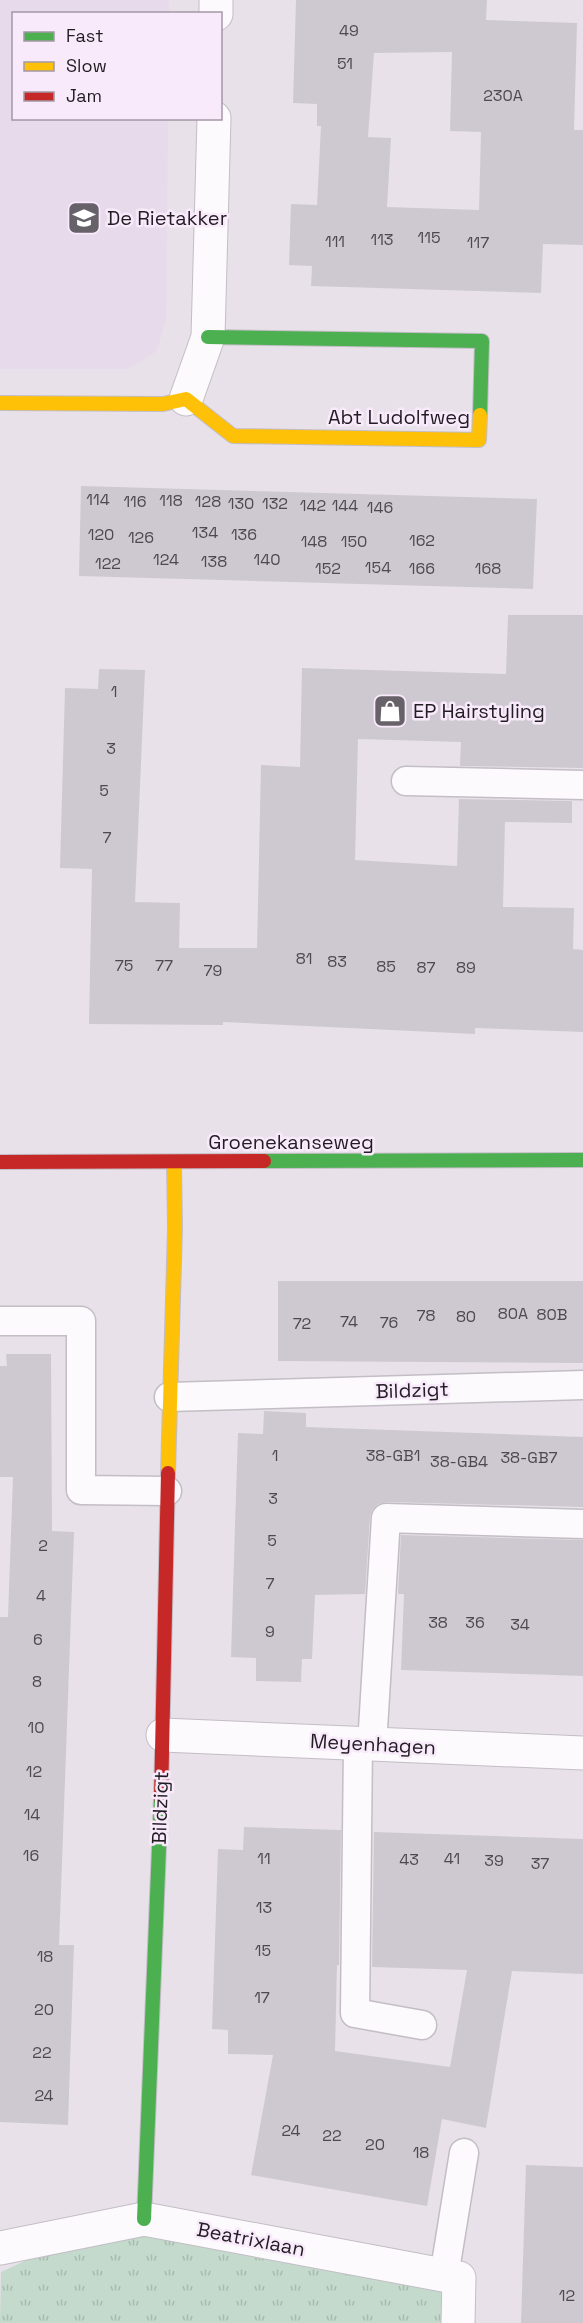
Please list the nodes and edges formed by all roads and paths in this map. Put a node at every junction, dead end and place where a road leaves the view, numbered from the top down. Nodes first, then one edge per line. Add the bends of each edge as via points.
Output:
1 (214, 120) edge
2 (208, 336) junction
3 (186, 399) junction
4 (0, 403) edge
5 (406, 781) dead end
6 (583, 785) edge
7 (583, 1160) edge
8 (0, 1162) edge
9 (174, 1162) junction
10 (0, 1321) edge
11 (583, 1385) edge
12 (169, 1397) junction
13 (167, 1491) junction
14 (583, 1524) edge
15 (163, 1735) junction
16 (365, 1744) junction
17 (583, 1754) edge
18 (422, 2025) dead end
19 (464, 2153) dead end
20 (144, 2219) junction
21 (0, 2248) edge
22 (444, 2276) junction
23 (458, 2323) edge

1 - 2 street
2 - 3 street
2 - 3 street, Abt Ludolfweg via 482,341 479,440 233,436
3 - 4 street via 163,404
5 - 6 lane
7 - 9 street, Groenekanseweg
8 - 9 street, Groenekanseweg
9 - 12 street, Bildzigt
10 - 13 lane via 81,1321 81,1490
11 - 12 lane, Bildzigt
12 - 13 street, Bildzigt
13 - 15 street, Bildzigt
14 - 16 lane via 386,1518
15 - 16 street, Meyenhagen
15 - 20 street, Bildzigt
16 - 17 street, Meyenhagen
16 - 18 lane via 356,2013
19 - 22 lane
20 - 21 street, Beatrixlaan
20 - 22 street, Beatrixlaan
22 - 23 street via 459,2278

